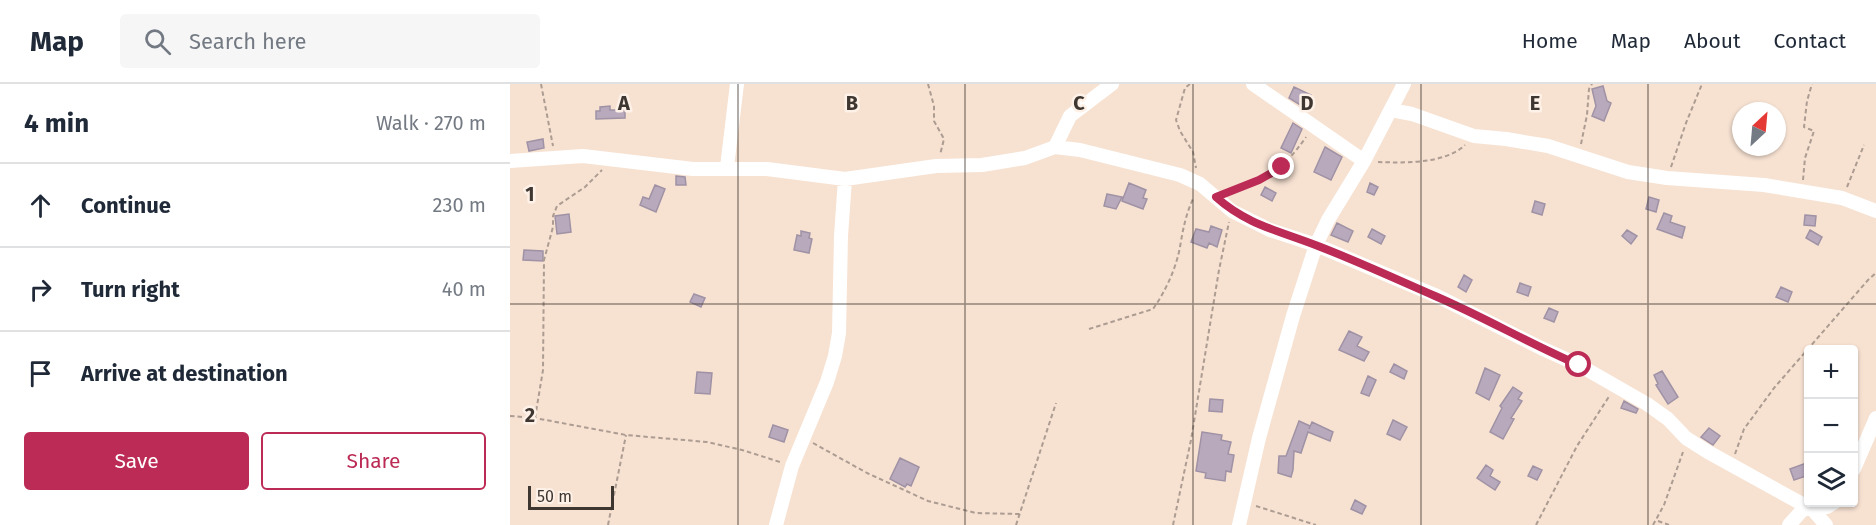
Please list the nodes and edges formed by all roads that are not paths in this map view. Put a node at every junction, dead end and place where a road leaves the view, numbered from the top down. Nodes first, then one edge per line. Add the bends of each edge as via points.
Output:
1 (737, 84) edge
2 (1112, 84) edge
3 (1253, 84) edge
4 (1404, 84) edge
5 (1391, 110) junction
6 (1054, 147) junction
7 (510, 161) edge
8 (1364, 161) junction
9 (727, 167) junction
10 (845, 179) junction
11 (1876, 211) edge
12 (1295, 239) junction
13 (1316, 245) junction
14 (1308, 267) junction
15 (1876, 418) edge
16 (1858, 460) edge
17 (1827, 507) edge
18 (1809, 508) junction
19 (776, 525) edge
20 (1239, 525) edge
21 (1789, 525) edge
22 (1826, 525) edge

1 - 9 street
2 - 6 street via 1070,117
3 - 8 street
4 - 5 street
5 - 8 street
5 - 11 street via 1474,136 1548,146 1628,172 1764,185 1842,198
6 - 10 street via 1025,158 982,165 936,166
6 - 12 street via 1164,169 1200,184 1232,211
7 - 9 street via 583,156 693,169
8 - 13 street
9 - 10 street
10 - 19 street via 839,333 827,382 792,466
12 - 13 street
12 - 14 street
13 - 14 street
13 - 18 street via 1437,296 1579,365 1661,414 1686,438
14 - 20 street via 1259,438
15 - 16 street
17 - 18 street
18 - 21 street
18 - 22 street

